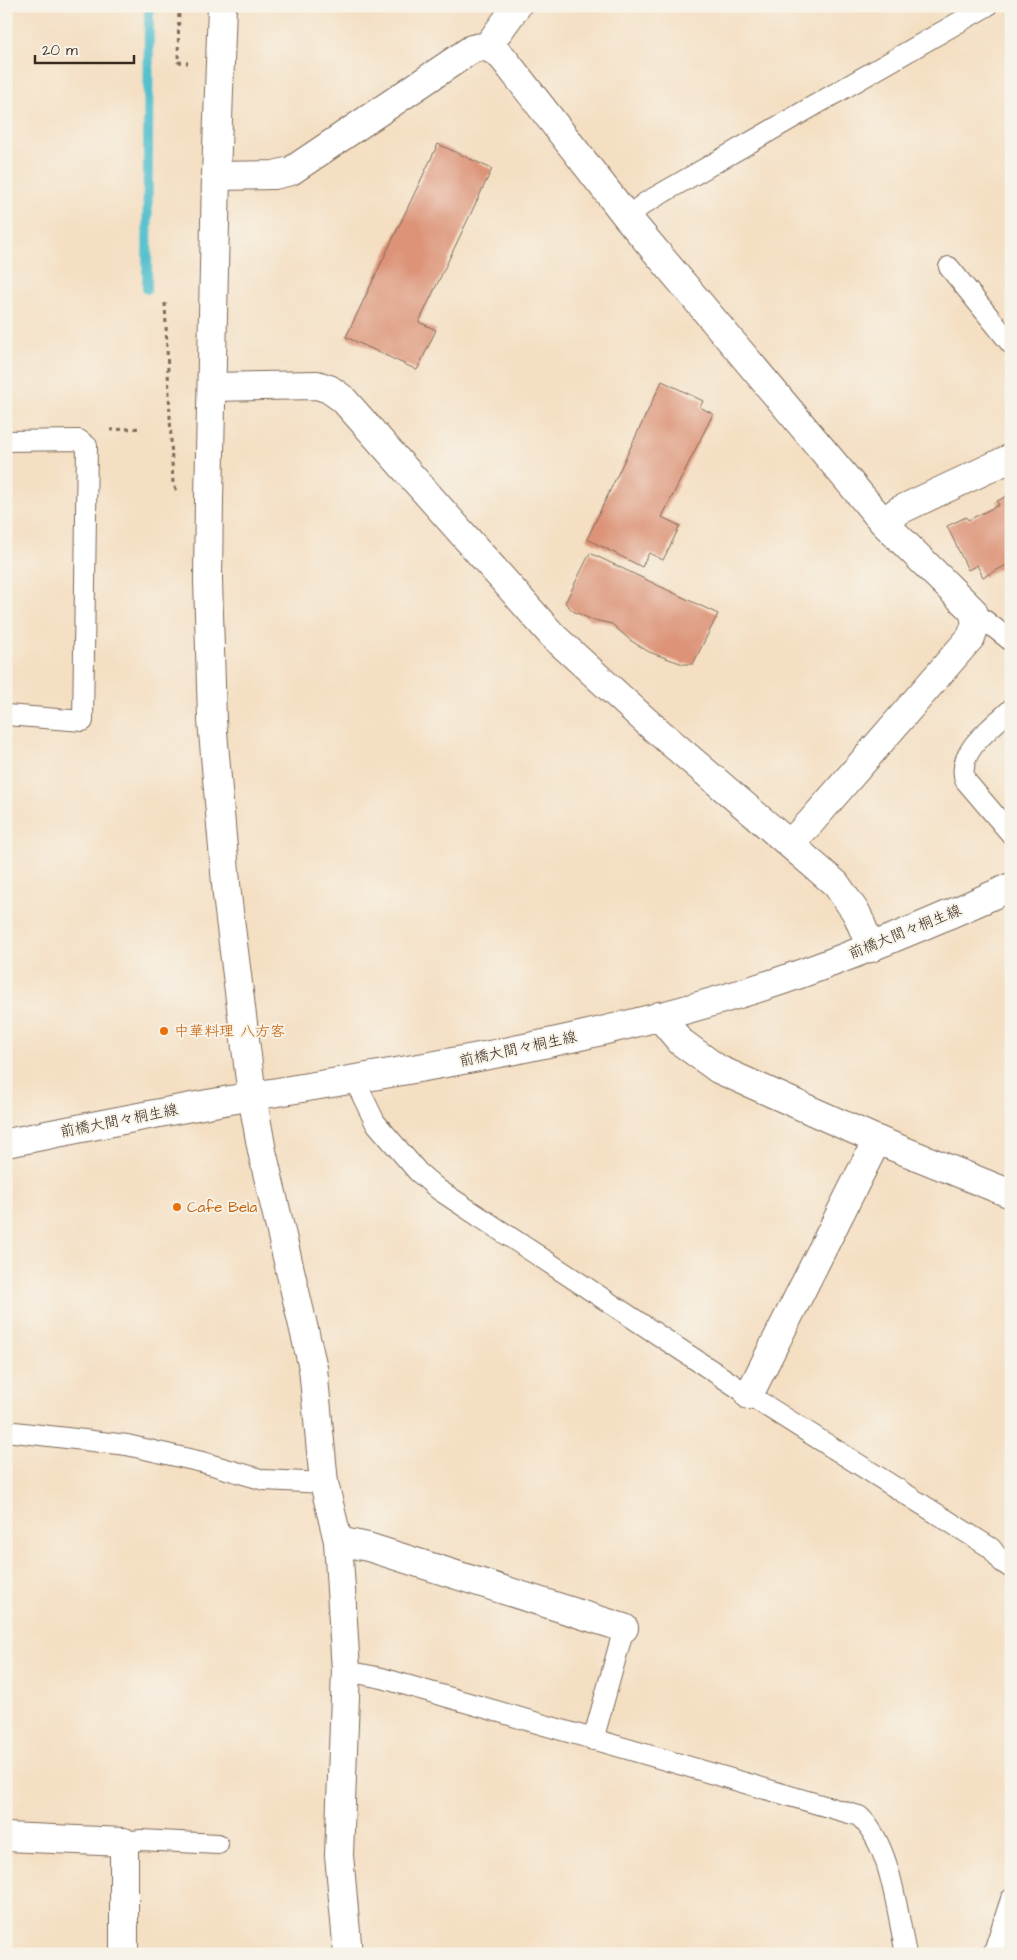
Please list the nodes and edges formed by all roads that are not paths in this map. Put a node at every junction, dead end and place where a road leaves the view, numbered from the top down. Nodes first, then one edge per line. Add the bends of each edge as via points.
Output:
1 (222, 6) edge
2 (518, 6) edge
3 (987, 6) edge
4 (487, 47) junction
5 (216, 176) junction
6 (627, 217) junction
7 (949, 267) dead end
8 (1011, 344) edge
9 (212, 387) junction
10 (6, 441) edge
11 (1011, 458) edge
12 (884, 522) junction
13 (973, 611) junction
14 (1011, 642) edge
15 (1011, 710) edge
16 (6, 715) edge
17 (1011, 834) edge
18 (790, 843) junction
19 (1011, 887) edge
20 (871, 948) junction
21 (659, 1016) junction
22 (355, 1081) junction
23 (252, 1096) junction
24 (877, 1140) junction
25 (6, 1143) edge
26 (1011, 1194) edge
27 (749, 1395) junction
28 (6, 1431) edge
29 (324, 1483) junction
30 (338, 1541) junction
31 (1011, 1568) edge
32 (624, 1628) joint
33 (346, 1671) junction
34 (593, 1740) junction
35 (6, 1837) edge
36 (124, 1842) junction
37 (218, 1844) dead end
38 (1011, 1898) edge
39 (124, 1954) edge
40 (348, 1954) edge
41 (906, 1954) edge
42 (992, 1954) edge

1 - 5 street
2 - 4 street
3 - 6 lane via 645,203
4 - 5 street via 472,50 291,171 274,175
4 - 6 street via 503,58
5 - 9 street
6 - 12 street
7 - 8 lane
9 - 18 street via 316,385 344,399 553,636
9 - 23 street via 208,579 212,720 227,894
10 - 16 lane via 79,440 87,446 82,721
11 - 12 street via 898,512
12 - 13 street
13 - 14 lane
13 - 18 street via 976,623 971,637
15 - 17 lane via 966,755 962,772 965,780
18 - 20 street via 836,884 857,914
19 - 20 street, 前橋大間々桐生線
20 - 21 street, 前橋大間々桐生線 via 781,980
21 - 22 street, 前橋大間々桐生線 via 498,1054
21 - 24 street via 681,1042 718,1070
22 - 23 street, 前橋大間々桐生線
22 - 27 lane via 375,1122 418,1172 439,1190
23 - 25 street, 前橋大間々桐生線
23 - 29 street via 313,1368
24 - 26 street
24 - 27 street
27 - 31 lane via 991,1548
28 - 29 lane via 127,1445 264,1480
29 - 30 street
30 - 32 street via 368,1547
30 - 33 street
32 - 34 lane
33 - 34 lane via 382,1678
33 - 40 street via 339,1855
34 - 41 lane via 859,1816 870,1826 883,1850
35 - 36 street
36 - 37 lane
36 - 39 street
38 - 42 lane

